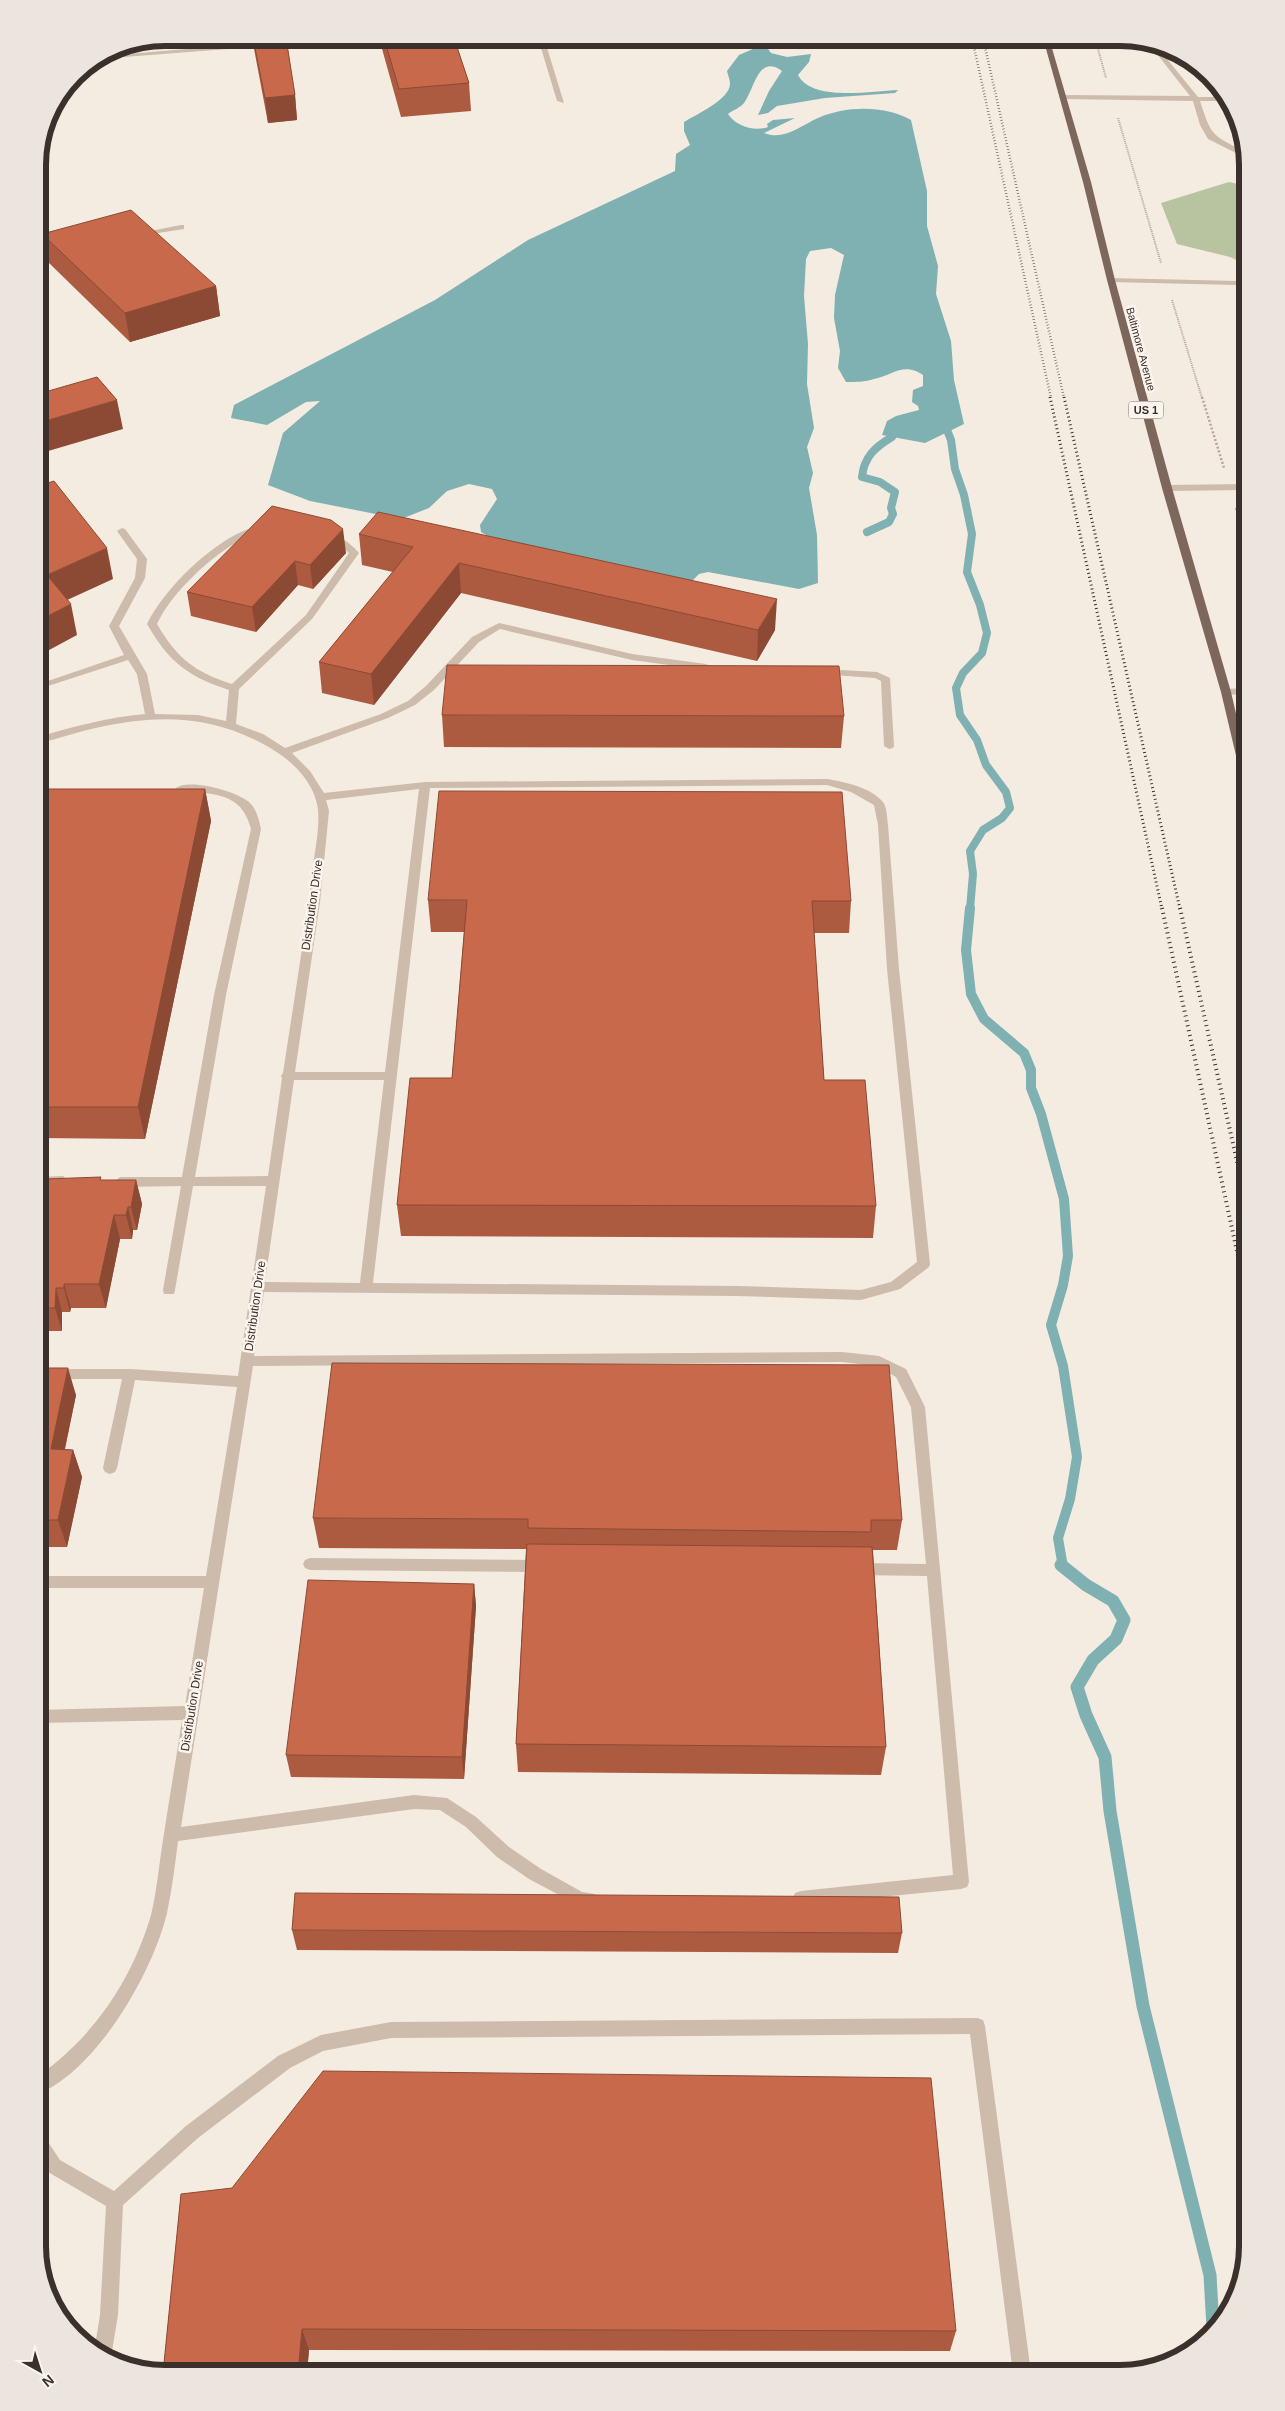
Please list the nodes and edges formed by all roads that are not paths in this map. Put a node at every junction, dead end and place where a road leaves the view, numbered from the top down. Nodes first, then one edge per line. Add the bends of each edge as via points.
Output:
1 (226, 47) edge
2 (544, 47) edge
3 (1049, 47) edge
4 (1159, 53) edge
5 (117, 57) edge
6 (1063, 97) junction
7 (1196, 99) junction
8 (1218, 99) edge
9 (561, 101) dead end
10 (1238, 152) edge
11 (181, 228) dead end
12 (132, 235) edge
13 (66, 253) edge
14 (47, 258) edge
15 (1111, 280) junction
16 (1239, 284) edge
17 (1239, 487) edge
18 (1167, 488) junction
19 (122, 530) dead end
20 (130, 656) junction
21 (722, 668) edge
22 (809, 672) edge
23 (47, 683) dead end
24 (234, 688) junction
25 (1239, 691) edge
26 (1226, 692) junction
27 (150, 716) junction
28 (230, 725) junction
29 (47, 738) edge
30 (1239, 745) edge
31 (889, 746) dead end
32 (284, 752) junction
33 (424, 785) junction
34 (172, 790) edge
35 (322, 797) junction
36 (287, 1076) junction
37 (391, 1076) junction
38 (47, 1181) edge
39 (187, 1181) junction
40 (272, 1181) junction
41 (77, 1182) edge
42 (106, 1182) edge
43 (257, 1286) junction
44 (366, 1287) junction
45 (169, 1290) dead end
46 (247, 1361) junction
47 (46, 1374) edge
48 (130, 1374) junction
49 (244, 1382) junction
50 (110, 1468) dead end
51 (310, 1564) dead end
52 (559, 1567) edge
53 (839, 1569) edge
54 (933, 1570) junction
55 (46, 1582) edge
56 (212, 1582) junction
57 (191, 1713) junction
58 (46, 1716) edge
59 (172, 1835) junction
60 (600, 1899) edge
61 (787, 1899) edge
62 (46, 2080) edge
63 (46, 2154) edge
64 (115, 2201) junction
65 (104, 2348) edge
66 (1021, 2365) edge

1 - 5 street
2 - 9 street
3 - 6 main road, Baltimore Avenue / US 1
4 - 7 street
6 - 7 street
6 - 15 main road, Baltimore Avenue / US 1
7 - 8 street
7 - 10 street via 1211,137
11 - 12 street
13 - 14 street
15 - 16 street
15 - 18 main road, Baltimore Avenue / US 1
17 - 18 street
18 - 26 main road, Baltimore Avenue / US 1
19 - 20 street via 142,559 140,578 114,626
20 - 23 street
20 - 27 street via 142,674
21 - 32 street via 632,657 499,626 465,647 420,698 397,711
22 - 31 street via 877,675 886,680
24 - 24 street via 198,675 174,658 152,624 158,610 207,562 252,531 279,524 312,528 334,536 354,553 309,617
24 - 28 street
25 - 26 street
26 - 30 main road, Baltimore Avenue / US 1
27 - 28 street, Distribution Drive via 184,717
27 - 29 street, Distribution Drive via 113,720
28 - 32 street, Distribution Drive via 252,732
32 - 35 street, Distribution Drive via 308,774
33 - 35 street
33 - 37 street
33 - 44 street via 826,782 846,785 879,804 924,1264 900,1285 861,1295
34 - 39 street via 201,789 228,794 250,808 256,829 220,995
35 - 36 street, Distribution Drive via 324,811 314,902
36 - 37 street
36 - 40 street, Distribution Drive
37 - 44 street
38 - 41 street
39 - 40 street
39 - 42 street
39 - 45 street
40 - 43 street, Distribution Drive
43 - 44 street
43 - 46 street, Distribution Drive
46 - 49 street, Distribution Drive
46 - 54 street via 842,1357 879,1361 902,1373 918,1407
47 - 48 street
48 - 49 street
48 - 50 street
49 - 56 street, Distribution Drive
51 - 52 street
53 - 54 street
54 - 61 street via 961,1882
55 - 56 street
56 - 57 street, Distribution Drive
57 - 58 street
57 - 59 street, Distribution Drive
59 - 60 street via 414,1802 442,1802 471,1822 503,1852 536,1874 580,1899
59 - 62 street, Distribution Drive via 159,1914 144,1958 102,2027 78,2055
63 - 64 street via 54,2166
64 - 65 street
64 - 66 street via 192,2132 284,2062 321,2042 391,2030 977,2026

